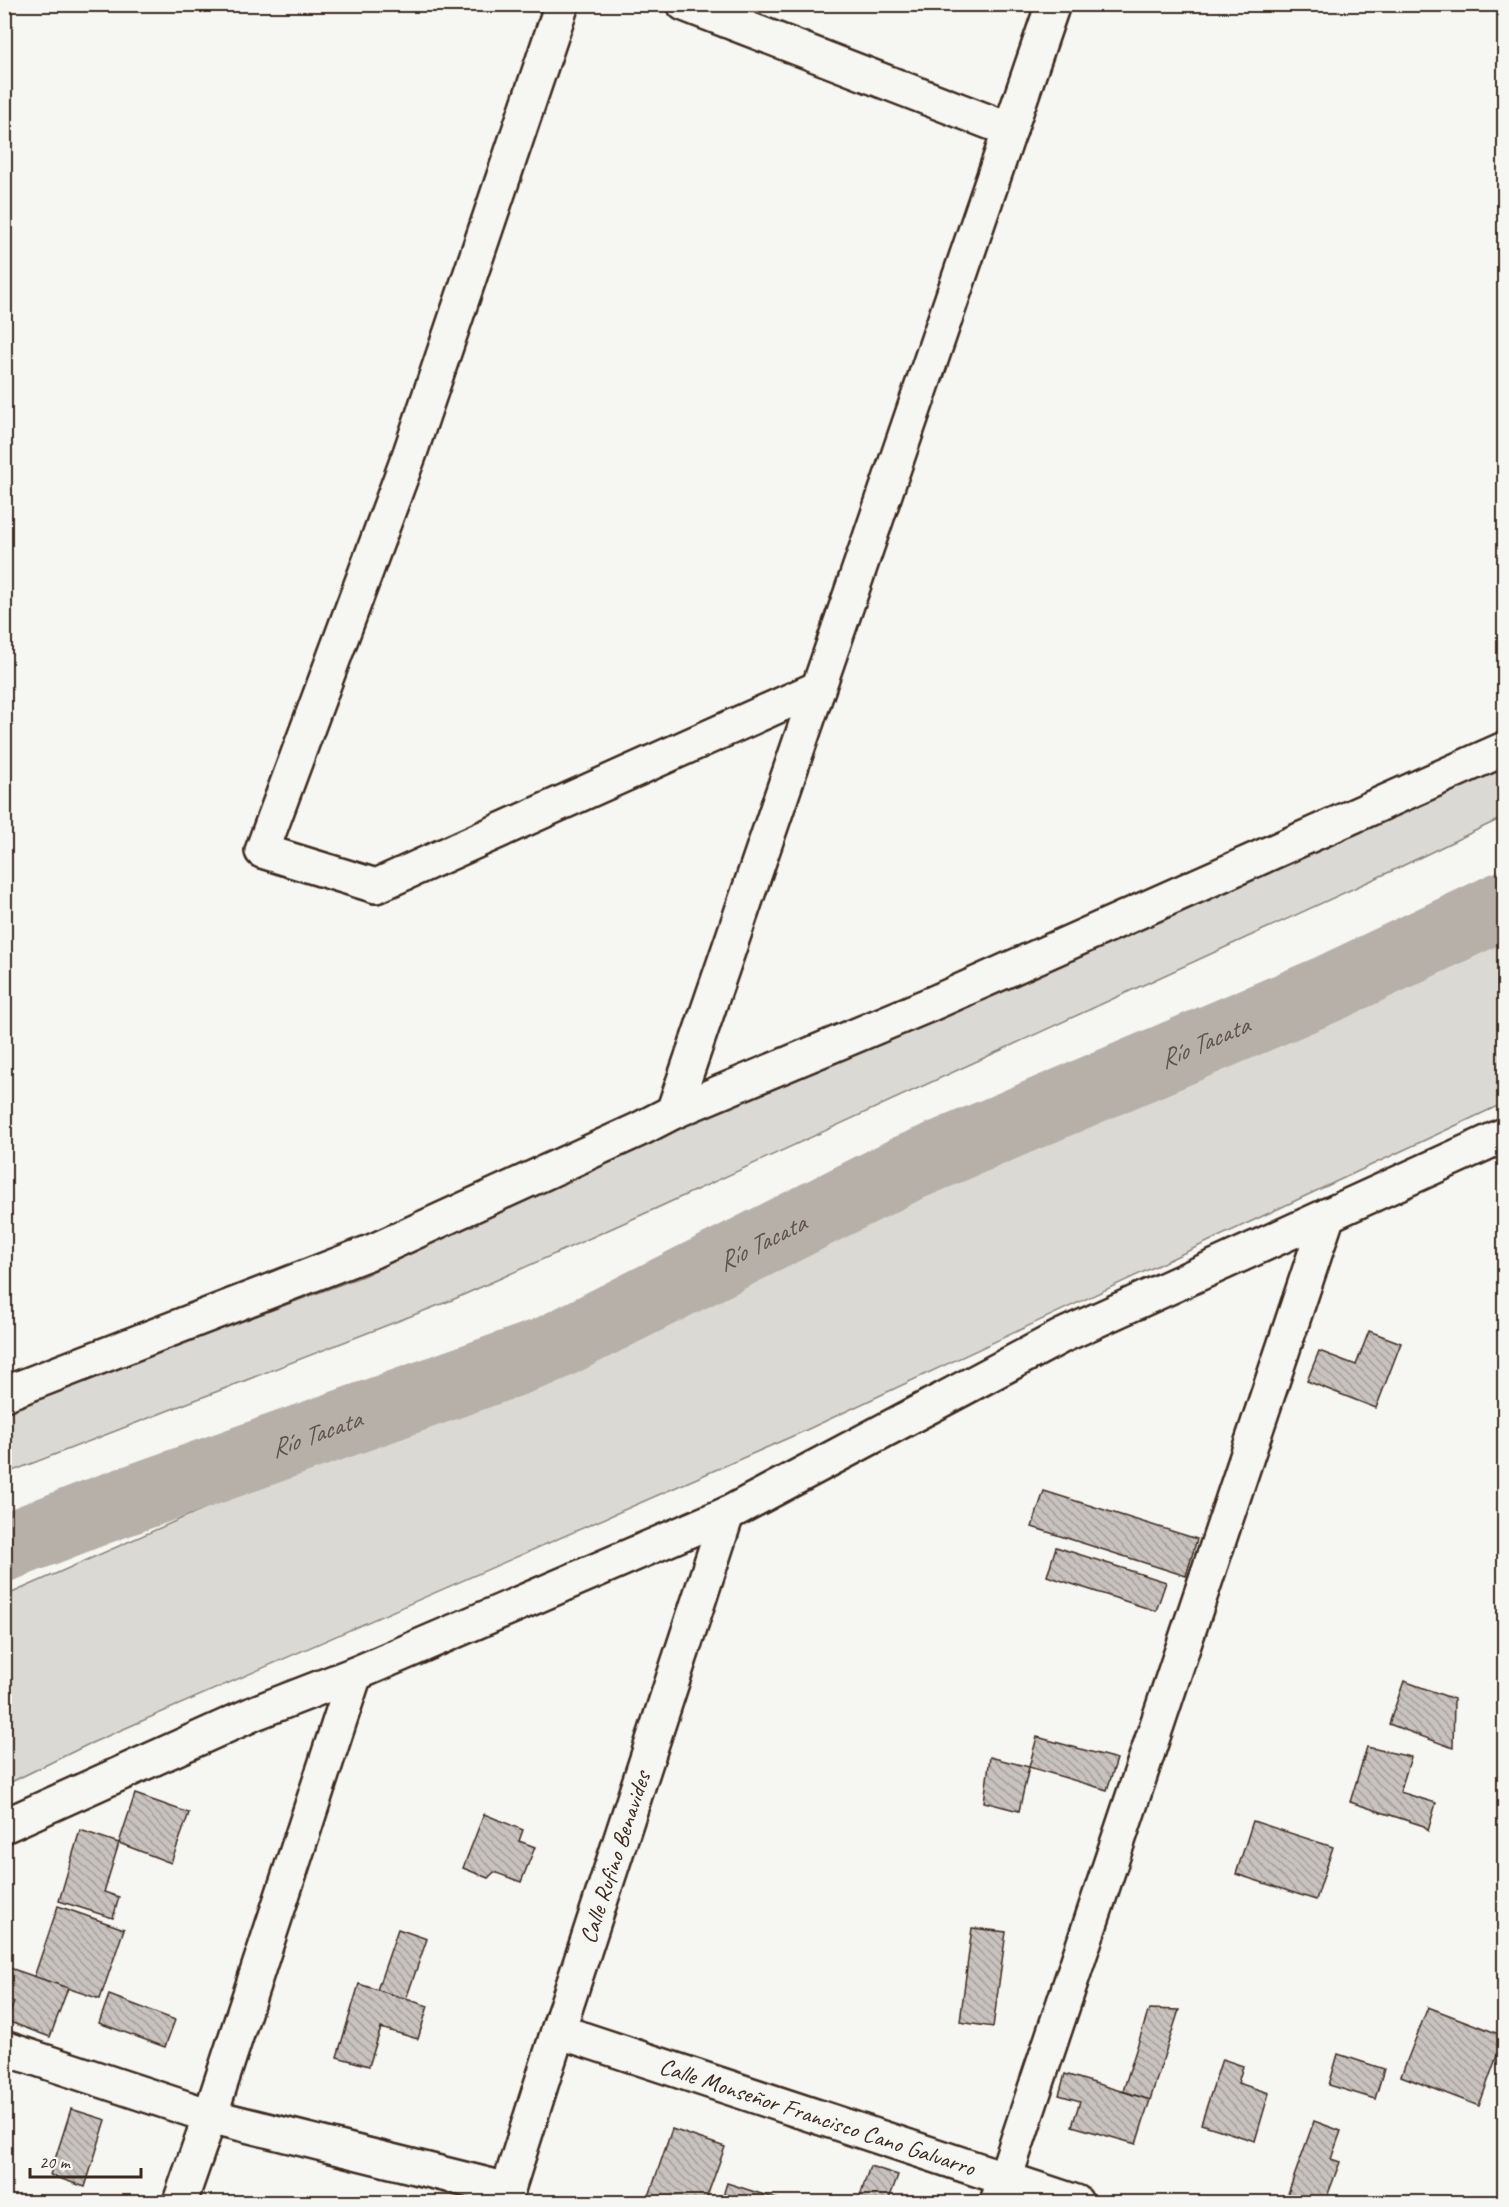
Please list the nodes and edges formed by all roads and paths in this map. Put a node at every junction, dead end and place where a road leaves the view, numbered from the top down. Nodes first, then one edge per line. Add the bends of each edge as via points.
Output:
1 (562, 4) edge
2 (684, 4) edge
3 (1053, 4) edge
4 (1010, 130) junction
5 (818, 688) junction
6 (1504, 748) edge
7 (673, 1112) junction
8 (1504, 1135) edge
9 (1328, 1215) junction
10 (4, 1394) edge
11 (727, 1514) junction
12 (355, 1674) junction
13 (4, 1826) edge
14 (558, 2031) junction
15 (4, 2048) edge
16 (210, 2116) junction
17 (1001, 2191) edge
18 (506, 2196) edge
19 (180, 2202) edge
20 (1077, 2202) edge

1 - 5 street via 410,453 262,851 376,886
2 - 4 street
3 - 4 street
4 - 5 street
5 - 7 street
6 - 7 street via 931,1004
7 - 10 street via 373,1251
8 - 9 street
9 - 11 street via 1062,1336
9 - 17 street
11 - 12 street
11 - 14 street, Calle Rufino Benavides
12 - 13 street via 257,1712
12 - 16 street
14 - 17 street, Calle Monseñor Francisco Cano Galvarro
14 - 18 street, Calle Rufino Benavides
15 - 16 street
16 - 18 street
16 - 19 street
17 - 20 street, Calle Monseñor Francisco Cano Galvarro

